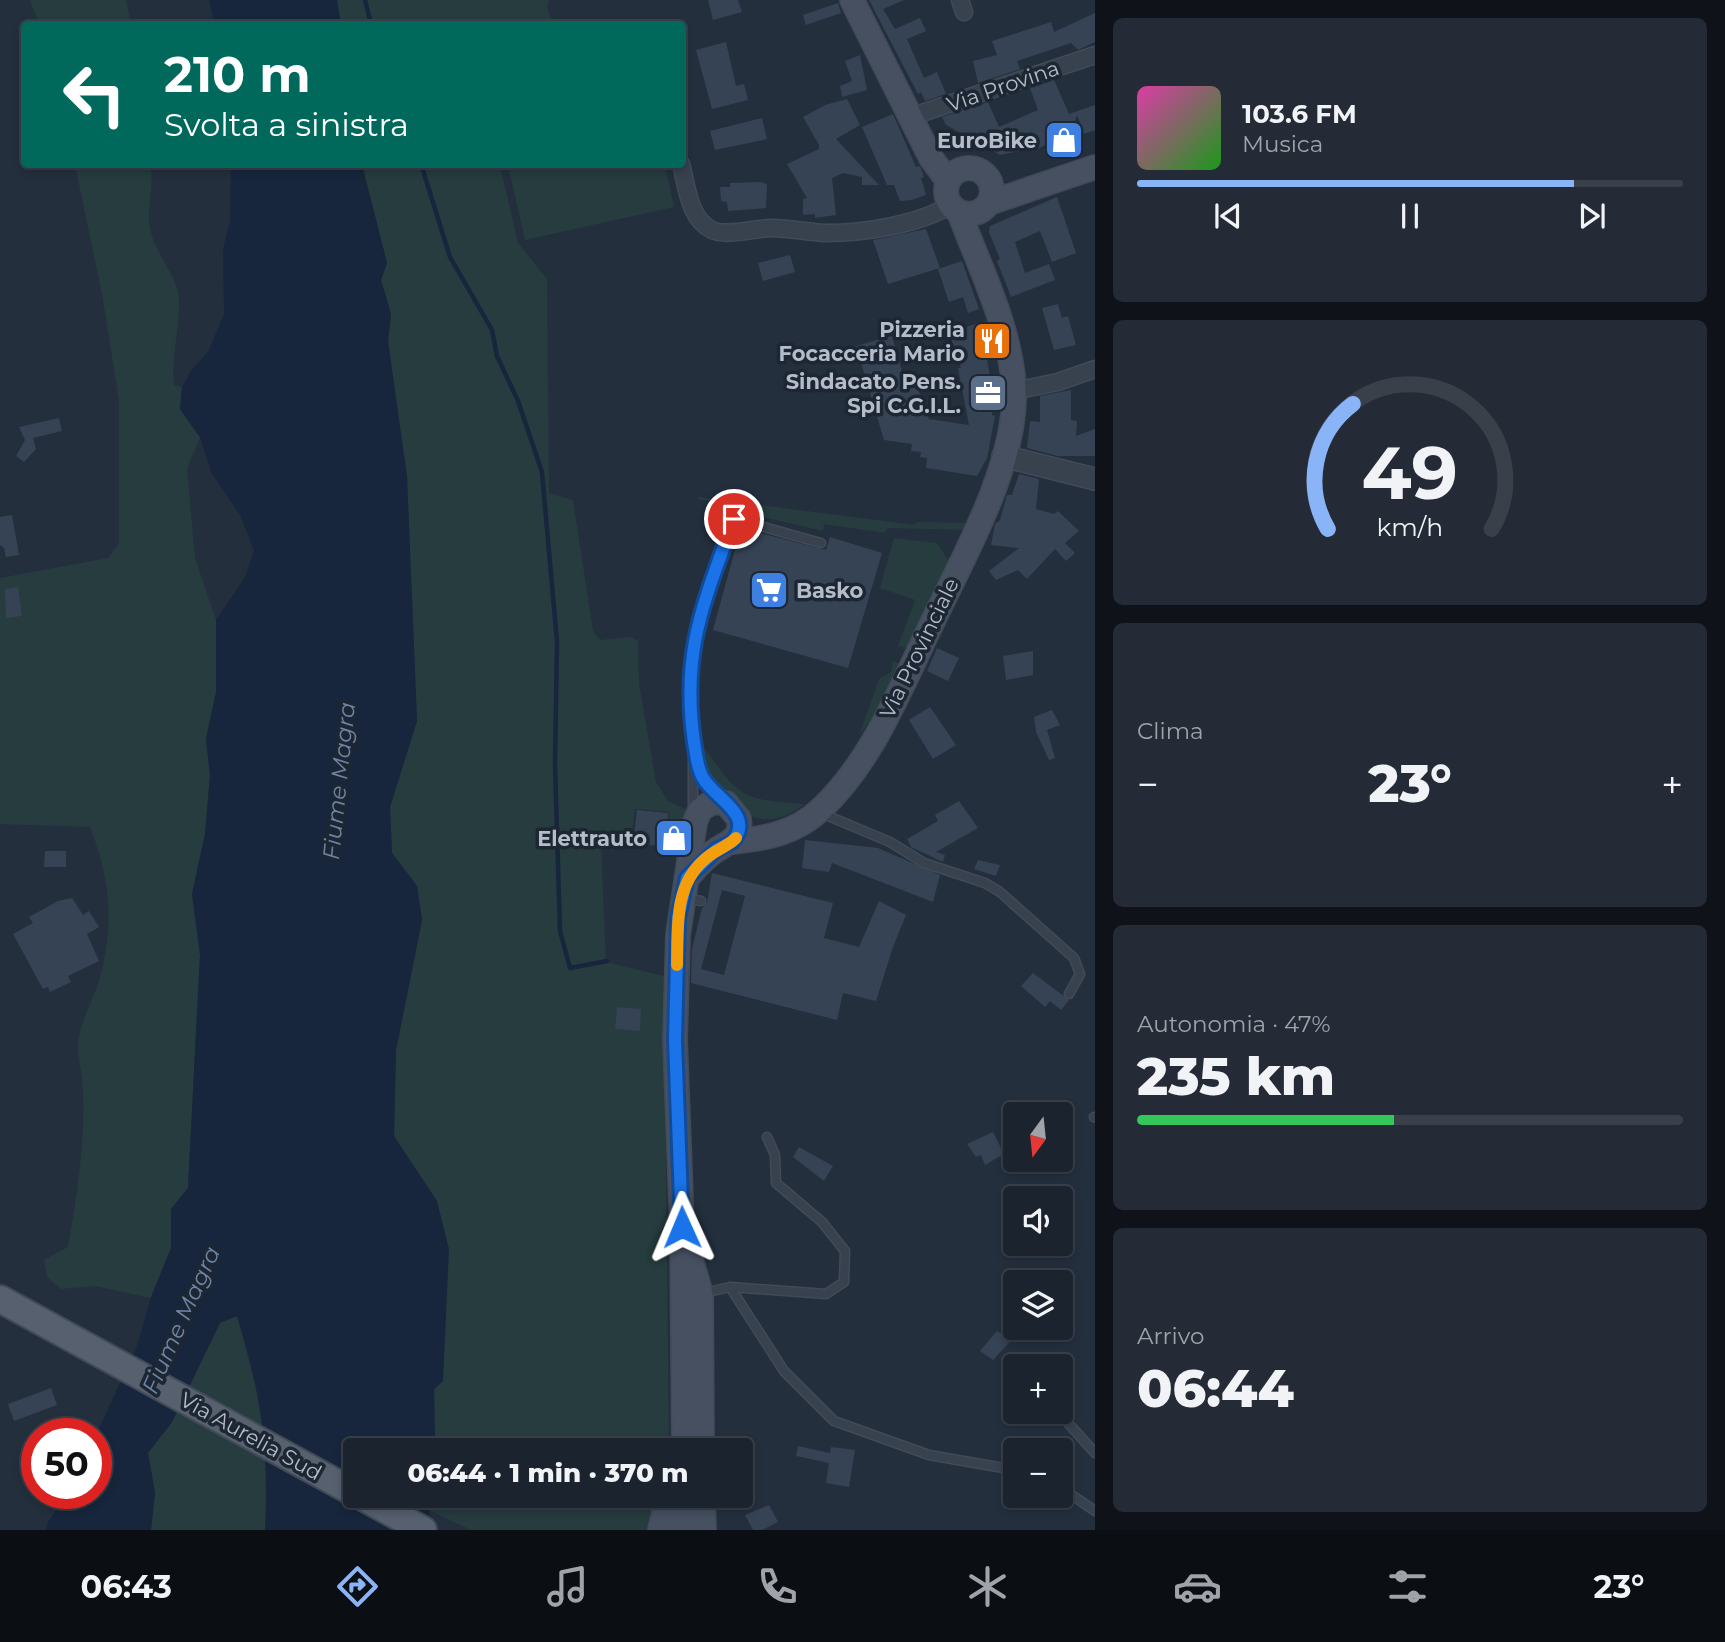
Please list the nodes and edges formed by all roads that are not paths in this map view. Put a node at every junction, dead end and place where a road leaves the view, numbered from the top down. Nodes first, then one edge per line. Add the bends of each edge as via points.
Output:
1 (852, 0) edge
2 (1095, 55) edge
3 (910, 117) junction
4 (1095, 167) edge
5 (682, 168) edge
6 (955, 175) junction
7 (973, 203) junction
8 (1095, 369) edge
9 (1014, 391) junction
10 (1003, 456) junction
11 (1095, 479) edge
12 (821, 542) dead end
13 (694, 742) junction
14 (733, 811) junction
15 (812, 816) junction
16 (695, 825) junction
17 (727, 844) junction
18 (690, 892) junction
19 (1069, 994) dead end
20 (767, 1137) dead end
21 (682, 1227) junction
22 (730, 1287) junction
23 (701, 1294) junction
24 (0, 1299) edge
25 (677, 1393) junction
26 (1069, 1424) edge
27 (672, 1438) edge
28 (682, 1438) edge
29 (702, 1438) edge
30 (1095, 1453) edge
31 (1003, 1468) edge
32 (343, 1486) edge
33 (1073, 1496) edge
34 (383, 1508) edge
35 (665, 1508) edge
36 (684, 1508) edge
37 (703, 1508) edge
38 (1095, 1511) edge
39 (422, 1530) edge
40 (660, 1530) edge
41 (684, 1530) edge
42 (704, 1530) edge

1 - 3 main road
2 - 3 street, Via Provina
3 - 6 main road
4 - 7 main road
5 - 7 street via 695,216 720,232 775,228 828,233 873,228
6 - 7 main road, Via Provinciale via 946,194
6 - 7 main road via 978,170
7 - 9 main road, Via Provinciale via 974,250 1006,346
8 - 9 street
9 - 10 main road, Via Provinciale
10 - 11 street
10 - 15 main road, Via Provinciale via 986,510 893,703 849,778
12 - 13 lane via 734,519 693,638 689,670
13 - 14 lane via 702,778
13 - 16 lane
14 - 15 main road via 773,825
14 - 16 main road via 705,805
14 - 17 main road via 740,829
15 - 17 main road via 775,837
15 - 19 lane via 890,842 924,863 1000,891 1073,958 1080,974
16 - 17 main road via 701,841
16 - 18 main road
17 - 18 main road via 702,861
18 - 21 main road via 678,935 675,1040
20 - 22 lane via 775,1155 776,1183 822,1222 845,1251 844,1282 826,1294
21 - 23 main road
21 - 25 main road via 669,1293
22 - 23 lane
22 - 31 lane via 784,1371 834,1421 929,1455
23 - 29 main road
24 - 32 main road, Via Aurelia Sud
25 - 27 main road
25 - 28 main road
26 - 30 lane
33 - 38 lane
34 - 39 main road
35 - 40 main road
36 - 41 main road
37 - 42 main road

